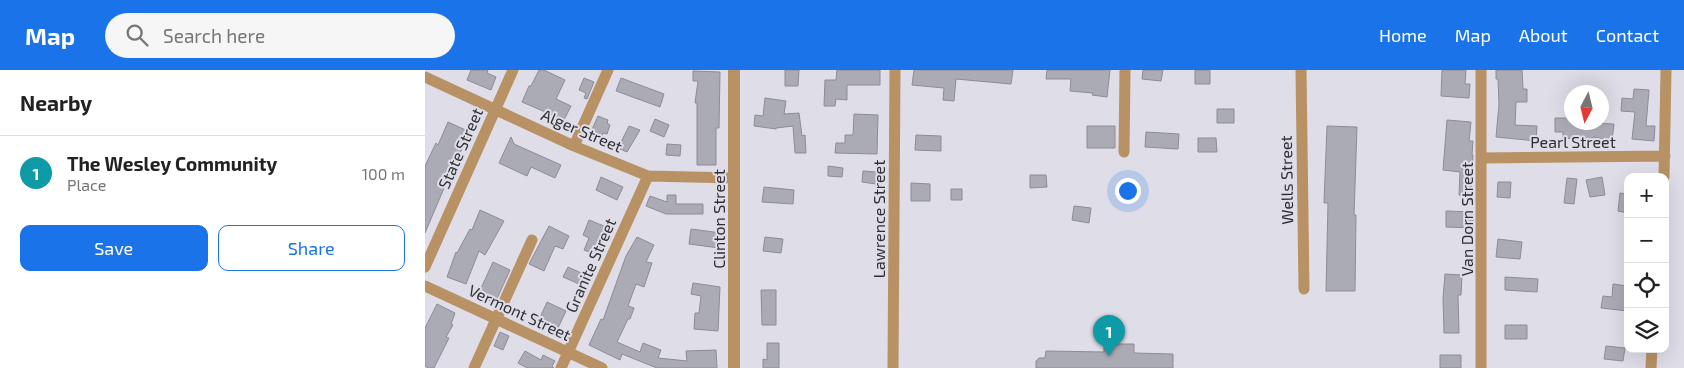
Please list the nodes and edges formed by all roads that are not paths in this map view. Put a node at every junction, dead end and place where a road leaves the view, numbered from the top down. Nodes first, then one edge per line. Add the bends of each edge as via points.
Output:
1 (513, 70) edge
2 (608, 70) edge
3 (734, 70) edge
4 (895, 70) edge
5 (1125, 70) edge
6 (1301, 70) edge
7 (1481, 70) edge
8 (1666, 70) edge
9 (425, 77) edge
10 (495, 109) junction
11 (574, 146) junction
12 (1124, 152) dead end
13 (1665, 156) junction
14 (1482, 158) junction
15 (1664, 173) edge
16 (648, 176) junction
17 (734, 178) junction
18 (532, 240) dead end
19 (425, 267) edge
20 (425, 286) edge
21 (1304, 289) dead end
22 (496, 319) junction
23 (568, 352) junction
24 (1652, 353) edge
25 (474, 368) edge
26 (561, 368) edge
27 (603, 368) edge
28 (734, 368) edge
29 (893, 368) edge
30 (1481, 368) edge
31 (1651, 368) edge

1 - 10 street, State Street
2 - 11 street
3 - 17 street, Clinton Street
4 - 29 street, Lawrence Street
5 - 12 street
6 - 21 street, Wells Street
7 - 14 street, Van Dorn Street
8 - 13 street
9 - 10 street, Alger Street
10 - 11 street, Alger Street
10 - 19 street, State Street
11 - 16 street, Alger Street
13 - 14 street, Pearl Street
13 - 15 street
14 - 30 street, Van Dorn Street
16 - 17 street, Alger Street
16 - 23 street, Granite Street
17 - 28 street, Clinton Street
18 - 22 street
20 - 22 street, Vermont Street
22 - 23 street, Vermont Street
22 - 25 street
23 - 26 street, Granite Street
23 - 27 street, Vermont Street
24 - 31 street

